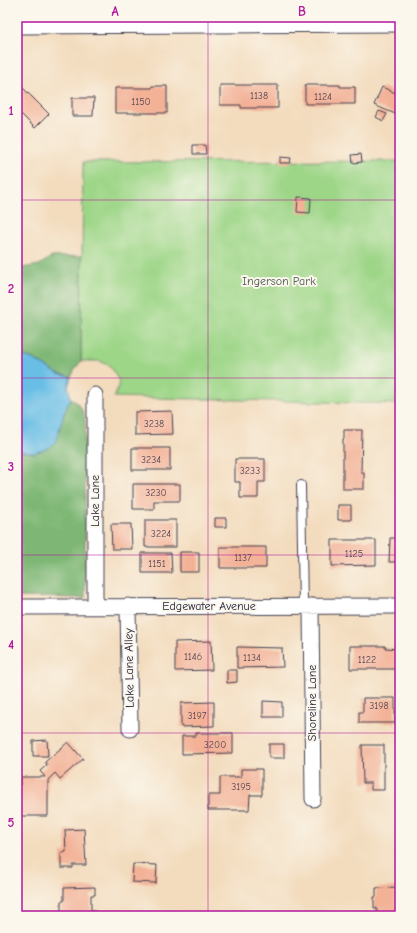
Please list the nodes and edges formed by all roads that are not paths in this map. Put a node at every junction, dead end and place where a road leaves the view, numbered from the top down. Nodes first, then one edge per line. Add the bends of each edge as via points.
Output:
1 (400, 24) edge
2 (17, 26) edge
3 (95, 395) dead end
4 (301, 485) dead end
5 (95, 606) junction
6 (128, 606) junction
7 (307, 606) junction
8 (400, 606) edge
9 (17, 607) edge
10 (130, 729) dead end
11 (313, 799) dead end

1 - 2 street
3 - 5 street, Lake Lane
4 - 7 lane, Shoreline Lane
5 - 6 street, Edgewater Avenue
5 - 9 street, Edgewater Avenue
6 - 7 street, Edgewater Avenue
6 - 10 street, Lake Lane Alley
7 - 8 street, Edgewater Avenue
7 - 11 street, Shoreline Lane

